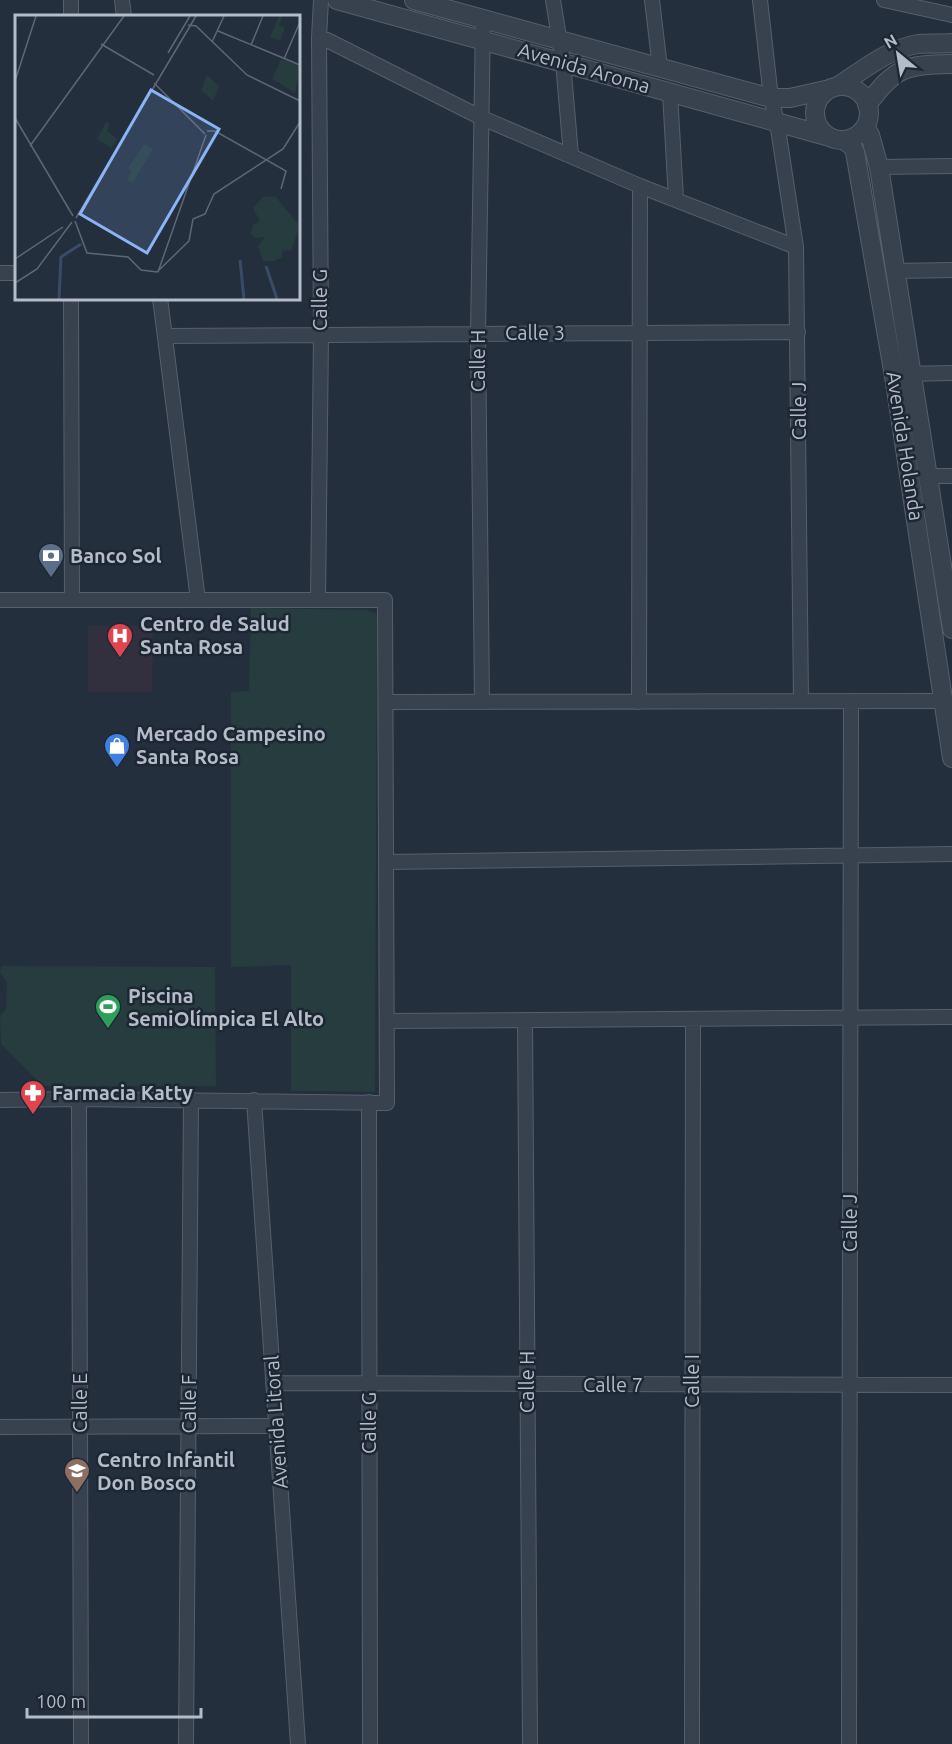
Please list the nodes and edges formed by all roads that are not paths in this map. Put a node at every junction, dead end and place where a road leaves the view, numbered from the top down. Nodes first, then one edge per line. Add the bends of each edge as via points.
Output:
1 (122, 0) edge
2 (321, 0) edge
3 (337, 0) edge
4 (414, 0) edge
5 (553, 0) edge
6 (652, 0) edge
7 (760, 0) edge
8 (884, 0) edge
9 (124, 15) edge
10 (952, 15) edge
11 (483, 20) junction
12 (319, 38) junction
13 (482, 40) junction
14 (558, 40) junction
15 (952, 43) edge
16 (563, 62) junction
17 (952, 64) edge
18 (660, 68) junction
19 (834, 87) junction
20 (670, 93) junction
21 (771, 98) junction
22 (867, 105) junction
23 (480, 117) junction
24 (777, 122) junction
25 (864, 127) junction
26 (837, 138) junction
27 (571, 155) junction
28 (857, 160) junction
29 (878, 162) junction
30 (952, 166) edge
31 (640, 186) junction
32 (676, 199) junction
33 (796, 248) junction
34 (952, 270) edge
35 (897, 271) junction
36 (71, 300) edge
37 (160, 300) edge
38 (798, 332) junction
39 (640, 333) junction
40 (478, 334) junction
41 (321, 335) junction
42 (165, 336) junction
43 (952, 373) edge
44 (902, 374) junction
45 (952, 476) edge
46 (929, 477) junction
47 (948, 577) edge
48 (0, 600) edge
49 (72, 600) junction
50 (198, 600) junction
51 (318, 600) junction
52 (952, 629) edge
53 (946, 679) edge
54 (801, 701) junction
55 (851, 701) junction
56 (943, 701) junction
57 (386, 702) junction
58 (482, 702) junction
59 (639, 702) junction
60 (952, 758) edge
61 (952, 854) edge
62 (851, 855) junction
63 (386, 862) junction
64 (952, 1017) edge
65 (851, 1018) junction
66 (693, 1019) junction
67 (525, 1020) junction
68 (387, 1021) junction
69 (79, 1099) junction
70 (0, 1100) edge
71 (254, 1100) junction
72 (191, 1101) junction
73 (369, 1102) junction
74 (273, 1383) junction
75 (369, 1384) junction
76 (527, 1384) junction
77 (692, 1385) junction
78 (850, 1385) junction
79 (952, 1385) edge
80 (80, 1426) junction
81 (276, 1426) junction
82 (0, 1427) edge
83 (189, 1427) junction
84 (81, 1744) edge
85 (186, 1744) edge
86 (298, 1744) edge
87 (370, 1744) edge
88 (530, 1744) edge
89 (692, 1744) edge
90 (849, 1744) edge

1 - 9 street
2 - 12 street, Calle G
3 - 13 street, Avenida Aroma
4 - 11 street, Avenida Aroma
5 - 14 street
6 - 18 street
7 - 21 street, Calle J
8 - 10 street
11 - 13 street, Calle H
11 - 14 street, Avenida Aroma
12 - 23 street
12 - 41 street, Calle G
13 - 16 street, Avenida Aroma
13 - 23 street, Calle H
14 - 16 street
14 - 18 street, Avenida Aroma
15 - 19 street, Avenida Aroma via 901,48
16 - 20 street, Avenida Aroma
16 - 27 street
17 - 22 street via 918,66 898,72
18 - 21 street, Avenida Aroma
19 - 21 street, Avenida Aroma via 790,98
19 - 22 street via 853,88
19 - 26 street via 823,93 815,108 818,126
20 - 24 street, Avenida Aroma
20 - 32 street
21 - 24 street, Calle J
22 - 25 street
23 - 27 street
23 - 40 street, Calle H
24 - 26 street, Avenida Aroma
24 - 33 street, Calle J
25 - 26 street via 852,138
25 - 29 street, Avenida Holanda
26 - 28 street, Avenida Holanda via 852,146
27 - 31 street
28 - 29 street
28 - 44 street, Avenida Holanda
29 - 30 street
29 - 35 street, Avenida Holanda
31 - 32 street
31 - 39 street
32 - 33 street
33 - 38 street, Calle J
34 - 35 street
35 - 44 street, Avenida Holanda
36 - 49 street
37 - 42 street
38 - 39 street, Calle 3
38 - 54 street, Calle J
39 - 40 street, Calle 3
39 - 59 street
40 - 41 street, Calle 3
40 - 58 street, Calle H
41 - 42 street, Calle 3
41 - 51 street, Calle G
42 - 50 street
43 - 44 street
44 - 46 street, Avenida Holanda
44 - 53 street, Avenida Holanda
45 - 46 street
46 - 47 street, Avenida Holanda
47 - 52 street, Avenida Holanda
48 - 49 street
49 - 50 street
50 - 51 street
51 - 57 street via 385,600
53 - 56 street, Avenida Holanda
54 - 55 street
54 - 59 street
55 - 56 street
55 - 62 street, Calle J
56 - 60 street, Avenida Holanda
57 - 58 street
57 - 63 street
58 - 59 street
61 - 62 street
62 - 63 street
62 - 65 street, Calle J
63 - 68 street
64 - 65 street
65 - 66 street
65 - 78 street, Calle J
66 - 67 street
66 - 77 street, Calle I
67 - 68 street
67 - 76 street, Calle H
68 - 73 street via 387,1103
69 - 70 street
69 - 72 street
69 - 80 street, Calle E
71 - 72 street
71 - 73 street
71 - 74 street, Avenida Litoral
72 - 83 street, Calle F
73 - 75 street, Calle G
74 - 75 street, Calle 7
74 - 81 street, Avenida Litoral
75 - 76 street, Calle 7
75 - 87 street, Calle G
76 - 77 street, Calle 7
76 - 88 street, Calle H
77 - 78 street, Calle 7
77 - 89 street, Calle I
78 - 79 street, Calle 7
78 - 90 street, Calle J
80 - 82 street
80 - 83 street
80 - 84 street, Calle E
81 - 83 street
81 - 86 street, Avenida Litoral
83 - 85 street, Calle F

